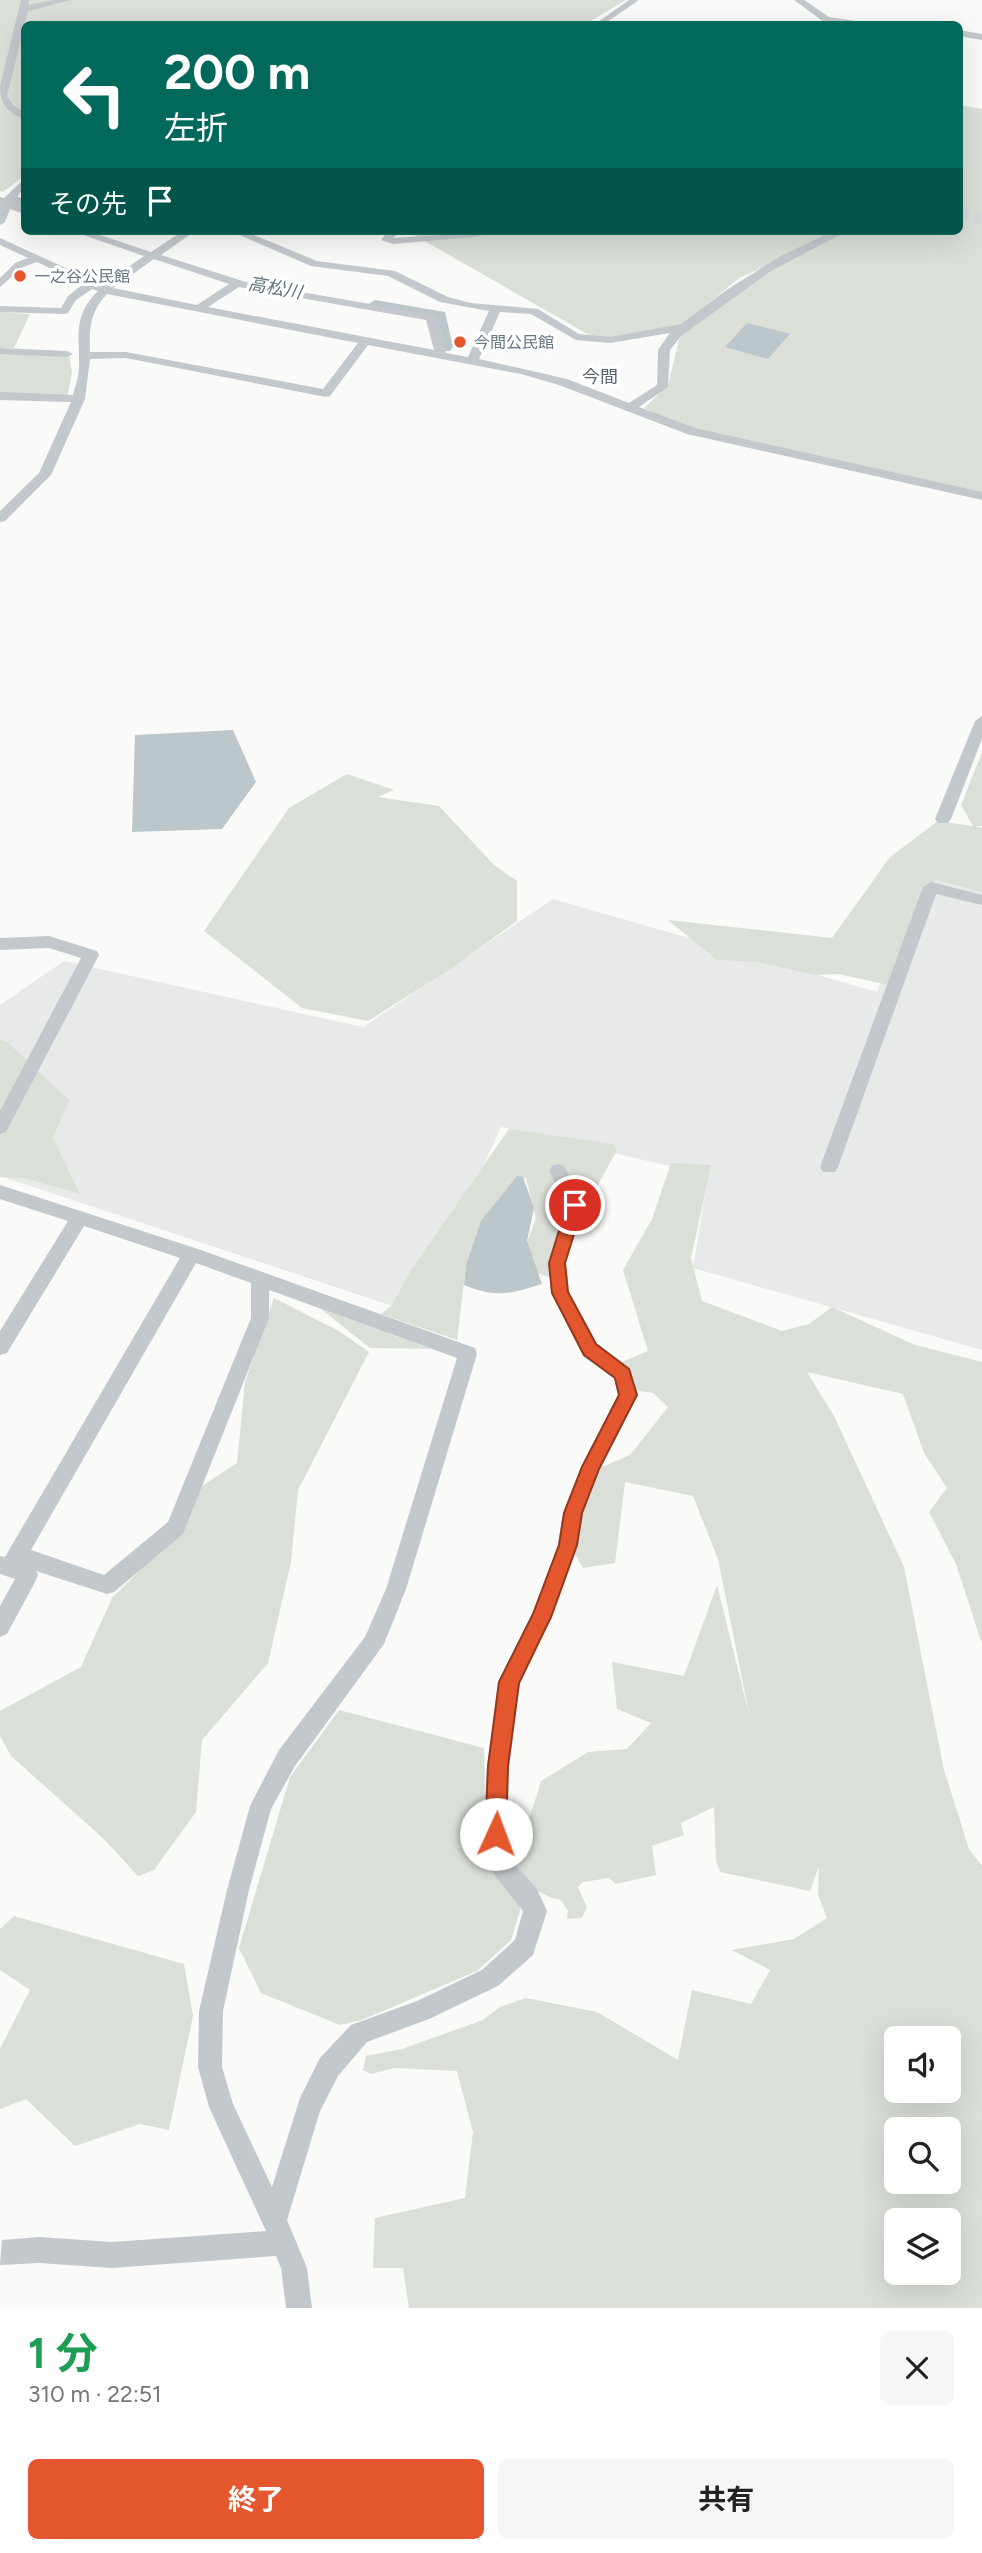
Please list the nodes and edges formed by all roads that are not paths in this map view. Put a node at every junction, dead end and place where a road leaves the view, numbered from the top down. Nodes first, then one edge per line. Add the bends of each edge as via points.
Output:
1 (67, 0) edge
2 (635, 0) edge
3 (799, 0) edge
4 (24, 5) edge
5 (604, 21) edge
6 (838, 21) edge
7 (963, 34) edge
8 (982, 37) edge
9 (21, 114) edge
10 (21, 185) edge
11 (5, 201) edge
12 (21, 209) edge
13 (0, 222) edge
14 (90, 235) edge
15 (184, 235) edge
16 (247, 235) edge
17 (265, 235) edge
18 (389, 235) edge
19 (451, 235) edge
20 (833, 235) edge
21 (256, 238) junction
22 (0, 241) edge
23 (154, 254) junction
24 (36, 259) junction
25 (0, 284) edge
26 (91, 284) junction
27 (236, 284) junction
28 (104, 290) junction
29 (496, 307) junction
30 (199, 308) junction
31 (0, 309) edge
32 (64, 311) junction
33 (68, 324) dead end
34 (685, 327) junction
35 (364, 342) junction
36 (0, 351) edge
37 (68, 354) dead end
38 (83, 356) junction
39 (441, 356) junction
40 (472, 361) junction
41 (0, 396) edge
42 (79, 400) junction
43 (630, 408) junction
44 (982, 496) edge
45 (0, 518) edge
46 (982, 721) edge
47 (943, 819) dead end
48 (982, 900) edge
49 (0, 944) edge
50 (0, 1127) edge
51 (829, 1167) dead end
52 (558, 1171) dead end
53 (0, 1192) edge
54 (80, 1218) junction
55 (192, 1254) junction
56 (260, 1279) junction
57 (0, 1347) edge
58 (9, 1563) edge
59 (0, 1627) edge
60 (279, 2231) junction
61 (2, 2253) edge
62 (299, 2308) edge

1 - 4 street
2 - 5 street
3 - 6 street via 827,20
4 - 9 street via 2,96
7 - 8 street
10 - 11 street
11 - 12 street
11 - 13 street
14 - 23 street
15 - 23 street
16 - 21 street
17 - 21 street
18 - 19 street via 386,240 403,243
20 - 34 street via 764,269
21 - 29 street via 315,264 391,273 444,300
22 - 24 street
23 - 27 street
23 - 28 street
24 - 25 street via 19,265
24 - 26 street
26 - 28 street
26 - 32 street via 72,298
27 - 30 street
27 - 39 street via 429,317
28 - 30 street
28 - 38 street via 83,326
29 - 34 street via 534,311 565,332 589,340
29 - 40 street
30 - 35 street
31 - 32 street
32 - 33 street
34 - 43 street via 662,355 662,387
35 - 38 street via 326,393 127,355
35 - 39 street
36 - 37 street
38 - 42 street
39 - 40 street
40 - 43 street via 543,376
41 - 42 street
42 - 45 street via 45,475
43 - 44 street via 691,431
46 - 47 street
48 - 51 street via 931,887
49 - 50 street via 49,942 91,954
52 - 60 street via 575,1205 557,1263 560,1293 590,1350 623,1374 628,1395 591,1467 541,1617 509,1682 498,1766 495,1849 503,1868 529,1897 535,1911 524,1947 490,1978 421,2011 362,2030 329,2067 309,2107
53 - 54 street
54 - 55 street
54 - 57 street
55 - 56 street
55 - 58 street
56 - 58 street via 260,1318 176,1528 107,1585
56 - 60 street via 468,1354 396,1589 373,1644 287,1758 261,1806 211,2011 210,2067 221,2108
58 - 59 street via 28,1575
60 - 61 street via 112,2255 39,2250
60 - 62 street via 294,2268

